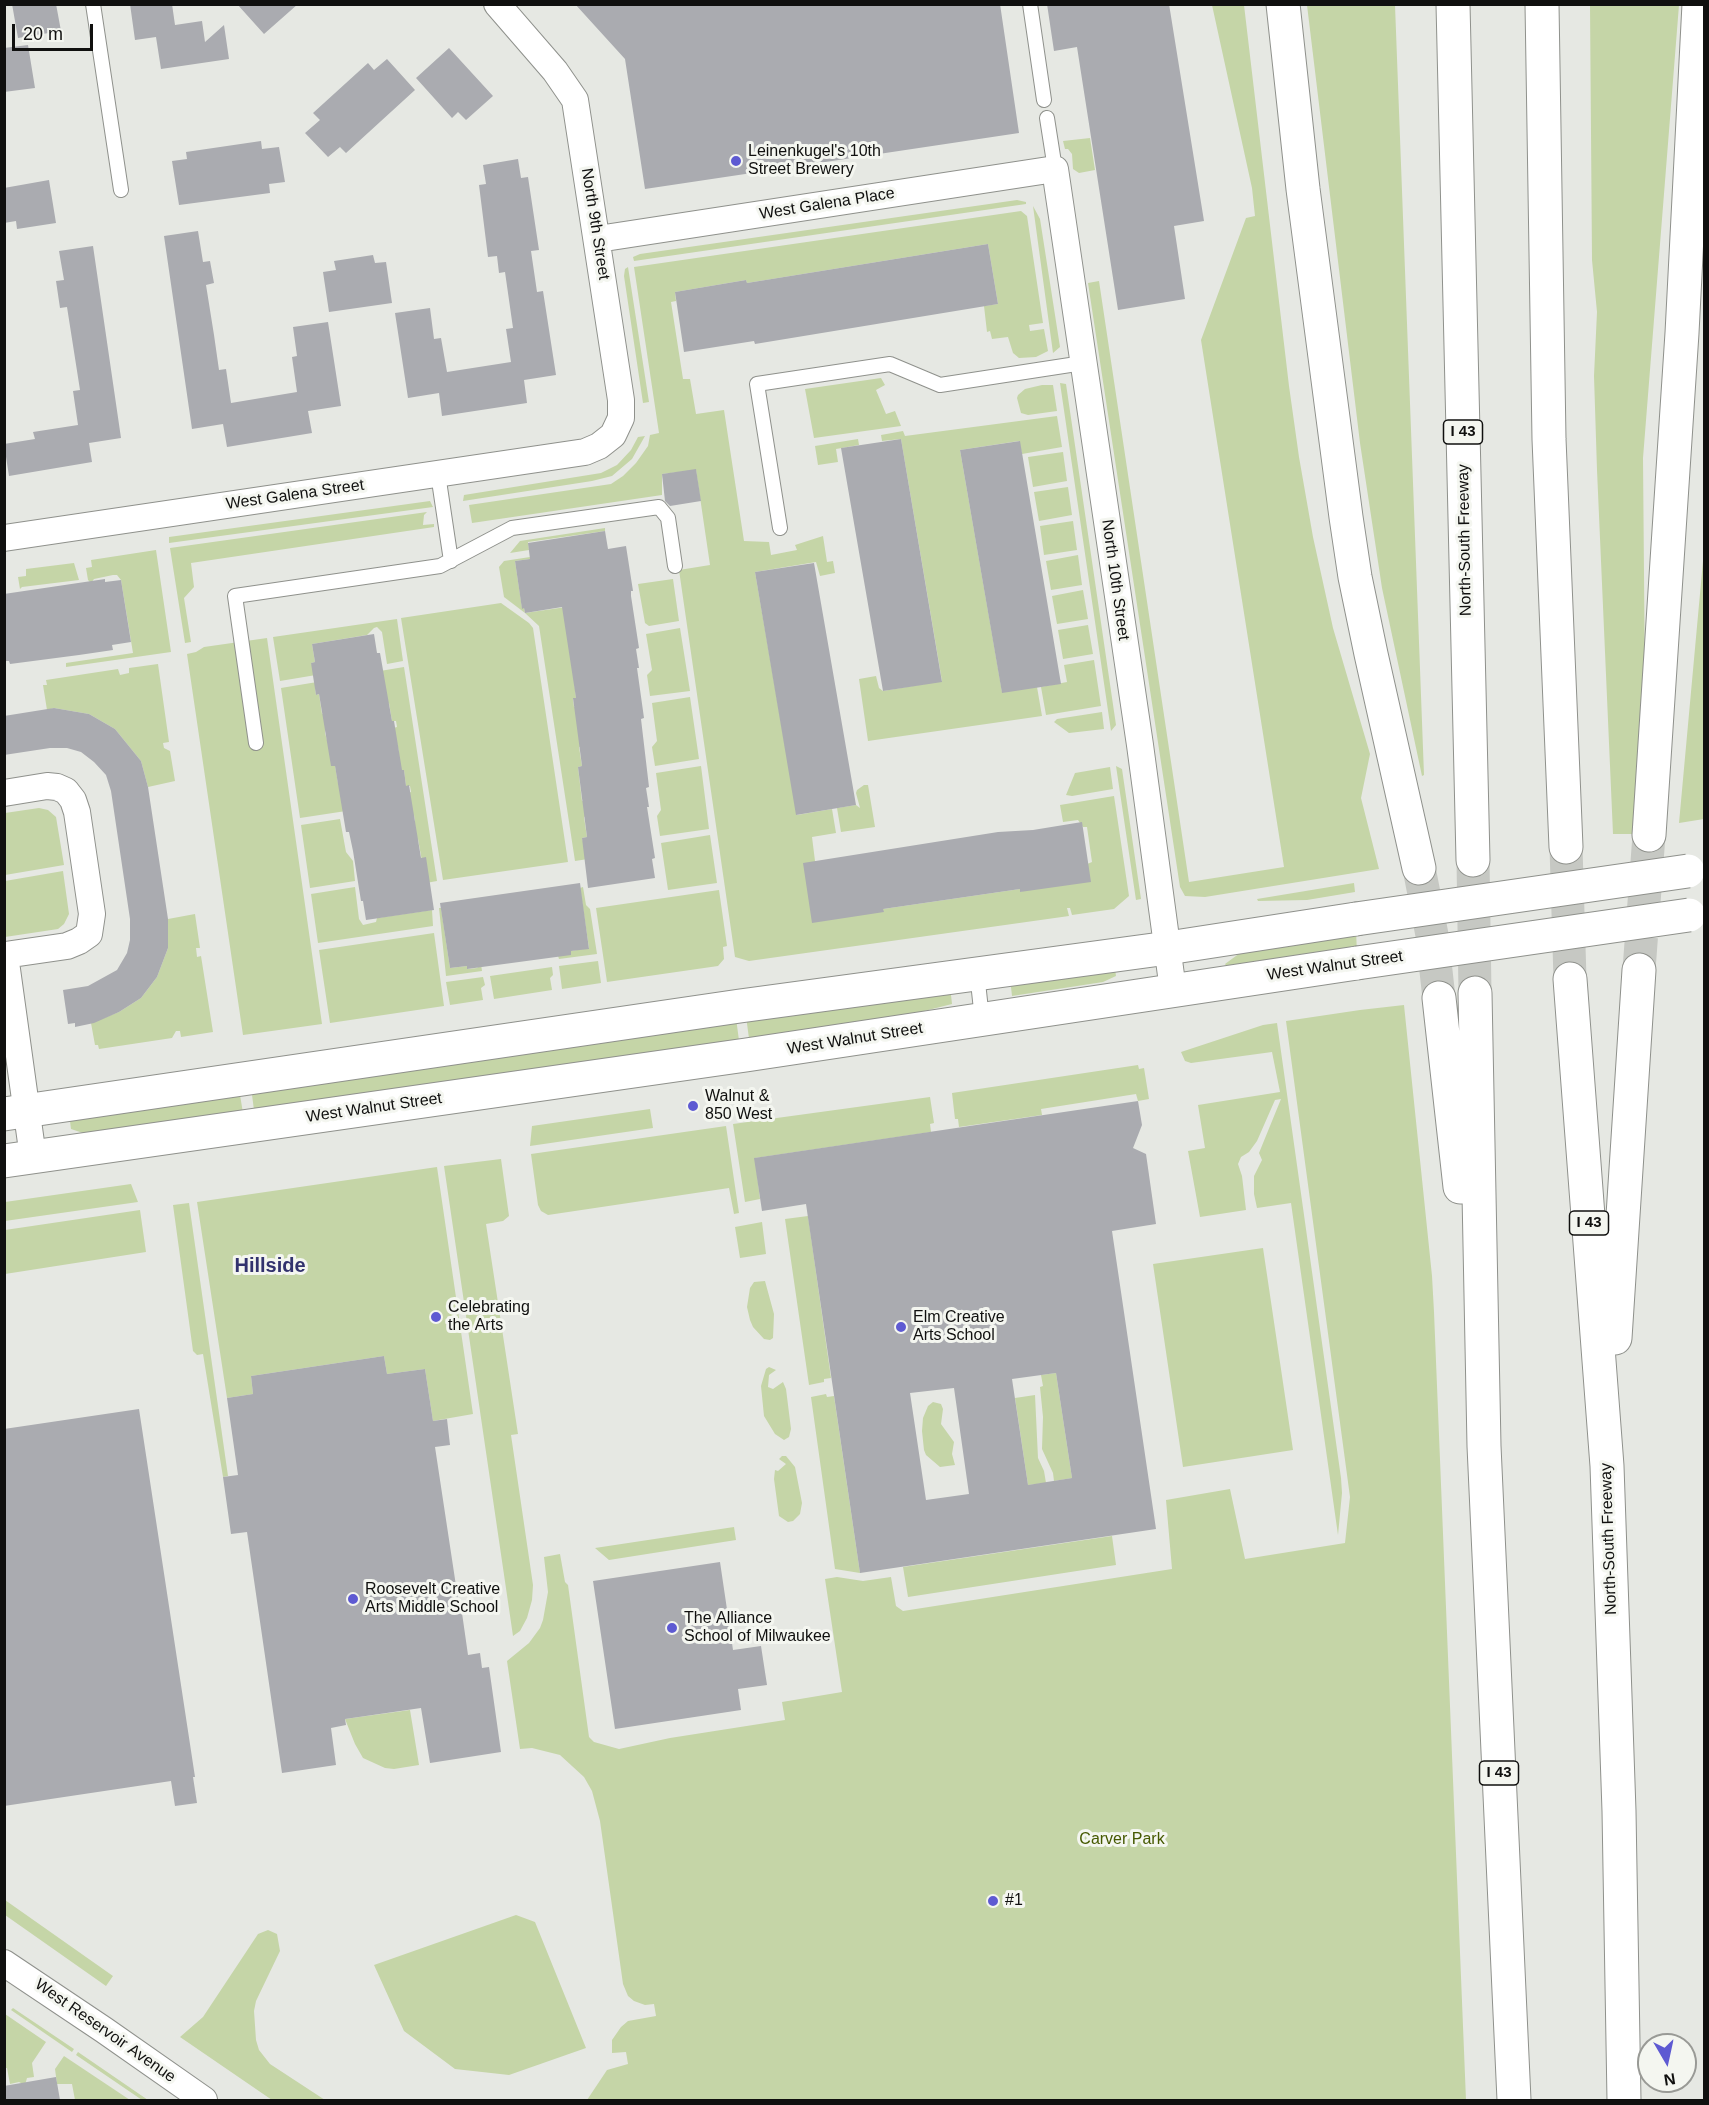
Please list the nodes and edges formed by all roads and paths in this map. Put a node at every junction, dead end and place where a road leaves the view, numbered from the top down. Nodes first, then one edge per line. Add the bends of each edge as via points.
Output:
1 (93, 4) edge
2 (497, 4) edge
3 (1030, 4) edge
4 (1283, 4) edge
5 (1453, 4) edge
6 (1542, 4) edge
7 (1699, 4) edge
8 (1044, 100) dead end
9 (1047, 118) dead end
10 (1055, 169) junction
11 (121, 190) dead end
12 (598, 239) junction
13 (1704, 247) edge
14 (1682, 333) junction
15 (1083, 363) junction
16 (585, 452) joint
17 (438, 474) junction
18 (780, 528) dead end
19 (4, 538) edge
20 (451, 561) junction
21 (675, 566) dead end
22 (256, 743) dead end
23 (4, 793) edge
24 (1649, 835) tunnel mouth
25 (1566, 847) tunnel mouth
26 (1473, 860) tunnel mouth
27 (1419, 868) tunnel mouth
28 (1696, 869) edge
29 (1697, 914) edge
30 (1168, 948) junction
31 (4, 955) edge
32 (1638, 970) tunnel mouth
33 (977, 973) junction
34 (1570, 980) tunnel mouth
35 (1173, 990) junction
36 (1475, 993) tunnel mouth
37 (1439, 999) tunnel mouth
38 (982, 1019) junction
39 (16, 1112) edge
40 (19, 1159) edge
41 (1484, 1446) junction
42 (1607, 1466) junction
43 (4, 1963) edge
44 (204, 2100) edge
45 (1514, 2100) edge
46 (1624, 2100) edge

1 - 11 lane
2 - 12 street, North 9th Street via 575,100
3 - 8 lane
4 - 27 main road via 1346,517 1366,632
5 - 26 main road, North-South Freeway / I 43
6 - 25 main road via 1549,439
7 - 14 main road
9 - 10 lane
10 - 12 street, West Galena Place
10 - 15 street, North 10th Street
12 - 16 street, North 9th Street via 621,418 613,435
13 - 14 main road
14 - 24 main road
15 - 18 lane via 940,386 890,364 757,384
15 - 30 street, North 10th Street
16 - 17 street, West Galena Street
17 - 19 street, West Galena Street
17 - 20 lane
20 - 21 lane via 512,528 659,507 668,519
20 - 22 lane via 440,566 236,596
23 - 31 street via 57,787 73,800 92,914 89,934 79,941
28 - 30 main road, bridge
29 - 35 main road, West Walnut Street, bridge
30 - 33 main road
30 - 35 street, North 10th Street
31 - 39 street
32 - 42 main road
33 - 38 lane
33 - 39 main road
34 - 42 main road, North-South Freeway / I 43
35 - 38 main road, West Walnut Street
36 - 41 main road, I 43
37 - 41 main road
38 - 40 main road, West Walnut Street
39 - 40 street
41 - 45 main road, I 43
42 - 46 main road, North-South Freeway / I 43
43 - 44 street, West Reservoir Avenue

